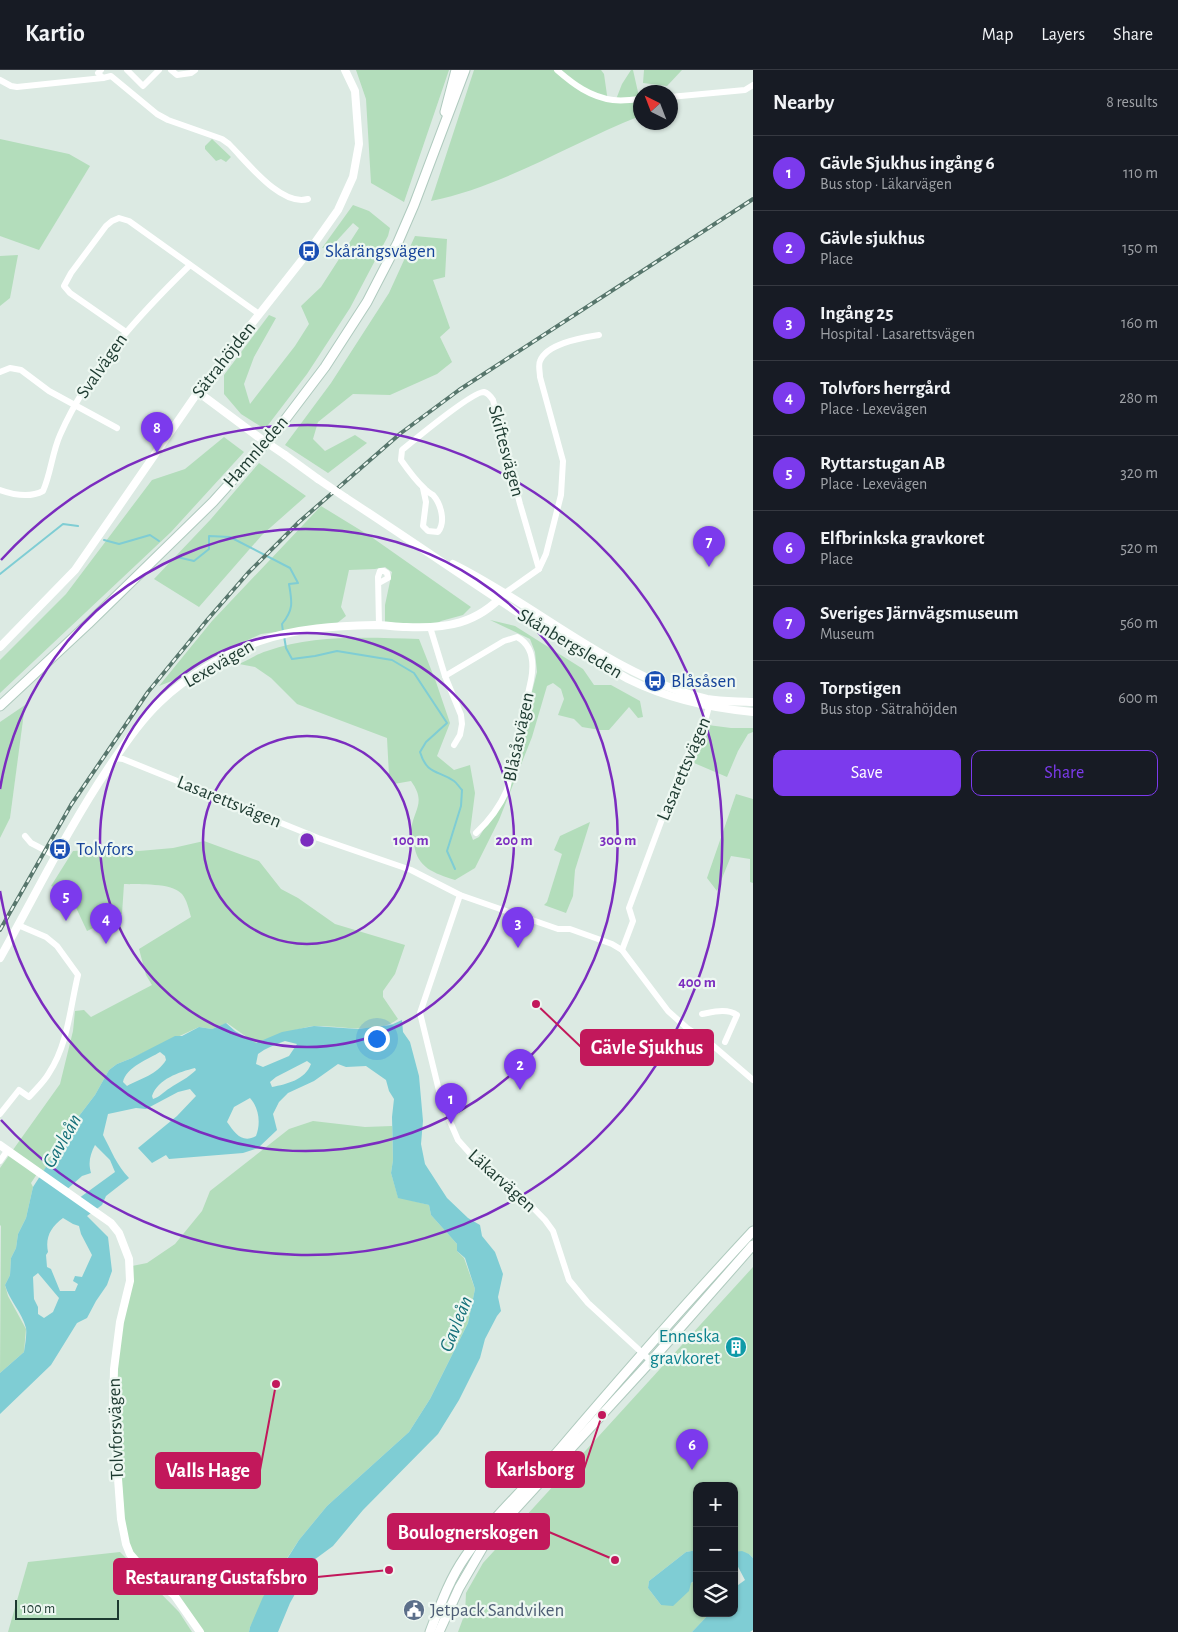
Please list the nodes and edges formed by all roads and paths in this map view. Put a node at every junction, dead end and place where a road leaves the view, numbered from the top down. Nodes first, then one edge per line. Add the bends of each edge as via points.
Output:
1 (102, 70) edge
2 (128, 70) edge
3 (159, 70) edge
4 (172, 70) edge
5 (195, 70) edge
6 (345, 70) edge
7 (456, 70) edge
8 (465, 70) edge
9 (557, 70) edge
10 (103, 78) junction
11 (0, 80) edge
12 (753, 85) edge
13 (143, 86) junction
14 (134, 94) junction
15 (678, 96) edge
16 (633, 99) edge
17 (437, 143) junction
18 (308, 200) dead end
19 (190, 265) junction
20 (259, 314) junction
21 (126, 332) junction
22 (599, 335) dead end
23 (0, 372) edge
24 (198, 392) junction
25 (75, 405) junction
26 (117, 428) dead end
27 (423, 488) junction
28 (0, 490) edge
29 (429, 552) junction
30 (539, 569) junction
31 (379, 583) dead end
32 (505, 593) junction
33 (498, 600) junction
34 (379, 625) junction
35 (430, 628) junction
36 (0, 647) edge
37 (445, 676) junction
38 (753, 702) edge
39 (710, 703) junction
40 (0, 706) edge
41 (753, 712) edge
42 (454, 745) dead end
43 (116, 758) junction
44 (476, 833) dead end
45 (25, 836) dead end
46 (56, 856) junction
47 (460, 895) junction
48 (18, 925) junction
49 (622, 950) junction
50 (0, 958) edge
51 (702, 1014) dead end
52 (725, 1042) dead end
53 (753, 1080) edge
54 (0, 1114) edge
55 (0, 1145) edge
56 (7, 1151) junction
57 (0, 1162) edge
58 (753, 1230) edge
59 (753, 1245) edge
60 (642, 1352) junction
61 (652, 1361) junction
62 (440, 1618) junction
63 (200, 1632) edge
64 (430, 1632) edge
65 (439, 1632) edge

1 - 10 street via 98,73
2 - 13 street
3 - 13 street
4 - 5 street via 177,75
6 - 20 street, Sätrahöjden via 355,91 359,144 353,177 338,210
7 - 17 main road, Hamnleden
8 - 17 main road, Hamnleden
9 - 16 street via 592,95 613,100
10 - 11 street via 17,86
10 - 14 street via 111,76
12 - 15 street via 745,90
13 - 14 street
14 - 18 street via 168,120 229,144 284,196 294,201
17 - 40 main road, Hamnleden via 398,242 367,302 325,367 276,433 213,502
19 - 20 street
19 - 21 street, Svalvägen
19 - 21 street via 129,221 119,218 106,226 64,286
20 - 24 street, Sätrahöjden
21 - 25 street, Svalvägen
22 - 30 street via 562,344 545,354 539,362 540,377 563,462 561,495
23 - 25 street via 10,368 21,370
24 - 29 street, Skånbergsleden, bridge via 318,479
24 - 36 street, Sätrahöjden via 75,570
25 - 26 street
25 - 28 street, Svalvägen via 59,436 43,491 35,495
27 - 27 street via 439,503 442,519 438,532 428,531 423,526 426,502
27 - 30 street, Skiftesvägen via 401,460 402,450 476,394 484,392 490,395
29 - 32 street, Skånbergsleden
29 - 33 street, Skånbergsleden
30 - 32 street
31 - 34 street
32 - 33 street, Lexevägen
32 - 39 street, Skånbergsleden via 634,672
33 - 35 street, Lexevägen via 470,620
33 - 39 street, Skånbergsleden via 650,690
34 - 35 street, Lexevägen
34 - 43 street, Lexevägen via 334,627 274,636 202,669 161,701 140,723
35 - 37 street
37 - 42 street via 461,714 460,735
37 - 44 street, Blåsåsvägen via 504,641 517,637 523,640 531,653 531,680 507,790 503,800
38 - 39 street, Skånbergsleden
39 - 41 street, Skånbergsleden
39 - 49 street, Lasarettsvägen via 704,725 681,768 629,908 633,921
43 - 46 street, Lexevägen via 89,797
43 - 47 street, Lasarettsvägen via 318,838 411,870
45 - 46 street via 31,843
46 - 48 street, Lexevägen
47 - 49 street, Lasarettsvägen via 558,929 570,929
47 - 60 street, Läkarvägen via 420,1013 442,1103 458,1140 475,1159 509,1183 546,1220 553,1231 569,1280 588,1304
48 - 50 street, Lexevägen
48 - 54 street via 58,946 78,975 66,1032 49,1074 29,1097 19,1090
49 - 53 street, Lasarettsvägen via 668,1011
51 - 52 street via 717,1011 737,1015
55 - 56 street
56 - 57 street
56 - 63 street, Tolvforsvägen via 96,1212 119,1233 129,1259 130,1280 120,1322 113,1411 121,1519 126,1544 144,1570 174,1595
58 - 60 main road
59 - 61 main road
60 - 61 street, Läkarvägen
60 - 62 main road via 558,1452 482,1535 451,1582
61 - 62 main road via 488,1540
62 - 64 main road
62 - 65 main road

